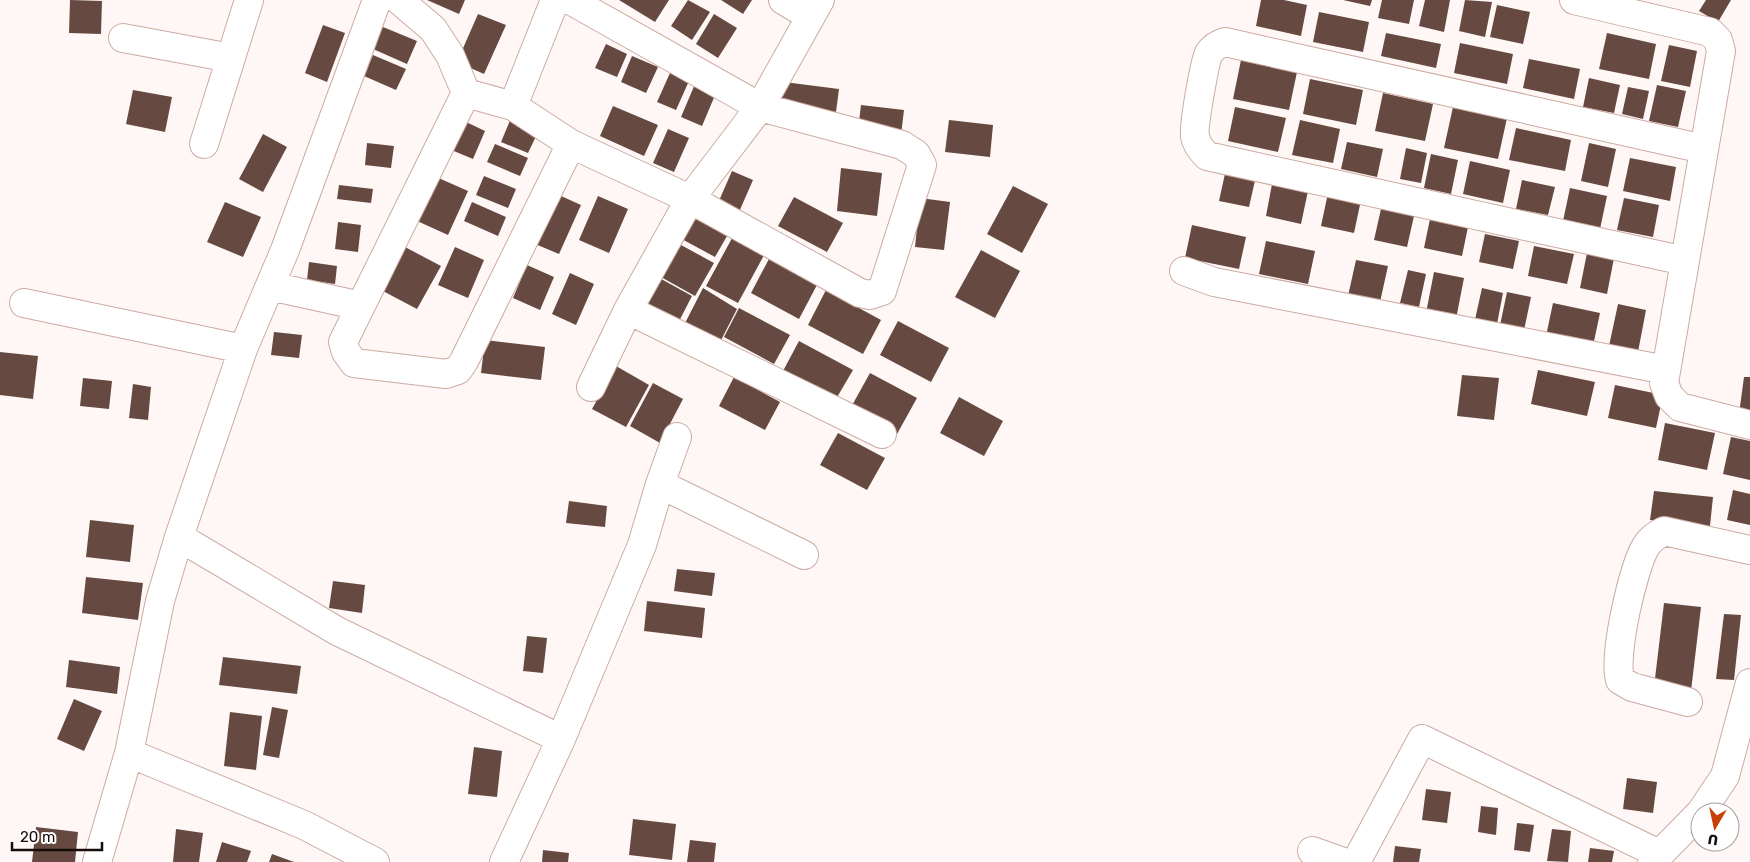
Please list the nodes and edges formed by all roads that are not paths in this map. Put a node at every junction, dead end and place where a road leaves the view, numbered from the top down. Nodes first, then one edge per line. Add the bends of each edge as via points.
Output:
1 (249, 0) edge
2 (376, 0) edge
3 (399, 0) edge
4 (556, 0) edge
5 (570, 0) edge
6 (783, 0) edge
7 (1574, 0) edge
8 (814, 8) edge
9 (1637, 8) edge
10 (122, 38) dead end
11 (231, 58) junction
12 (466, 93) junction
13 (513, 106) junction
14 (760, 107) junction
15 (204, 144) dead end
16 (571, 144) junction
17 (1704, 149) junction
18 (690, 199) junction
19 (1685, 261) junction
20 (1184, 271) dead end
21 (270, 286) junction
22 (24, 303) dead end
23 (361, 306) junction
24 (628, 310) junction
25 (243, 349) junction
26 (1666, 370) junction
27 (591, 386) dead end
28 (1750, 425) edge
29 (882, 434) dead end
30 (677, 437) dead end
31 (660, 484) junction
32 (178, 537) junction
33 (1750, 550) edge
34 (804, 555) dead end
35 (1750, 683) edge
36 (1688, 702) dead end
37 (561, 739) junction
38 (129, 753) junction
39 (1707, 802) edge
40 (1690, 823) edge
41 (1312, 851) dead end
42 (1655, 858) edge
43 (97, 862) edge
44 (375, 862) edge
45 (504, 862) edge
46 (1343, 862) edge
47 (1356, 862) edge

1 - 11 street
2 - 21 street
3 - 12 street via 433,29 450,55
4 - 13 street
5 - 14 street
6 - 8 street
7 - 9 street
8 - 14 street
9 - 17 street via 1710,32 1718,40 1721,50
10 - 11 street
11 - 15 street
12 - 13 street
12 - 23 street
13 - 16 street
14 - 18 street
14 - 18 street via 902,146 916,154 922,165 882,291 870,295 860,293
16 - 18 street
16 - 23 street via 458,370 446,374 354,362 346,352 344,342
17 - 19 street
17 - 19 street via 1225,42 1208,54 1204,73 1194,135 1198,147 1207,156
18 - 24 street
19 - 26 street
20 - 26 street via 1214,282
21 - 23 street
21 - 25 street
22 - 25 street
24 - 27 street
24 - 29 street
25 - 32 street
26 - 28 street via 1664,383 1669,396 1680,406
30 - 31 street
31 - 34 street
31 - 37 street via 642,545
32 - 37 street via 337,631
32 - 38 street via 160,601
33 - 36 street via 1664,531 1652,539 1641,558 1619,638 1617,667 1620,680 1632,687
35 - 39 street via 1725,776
37 - 45 street
38 - 43 street
38 - 44 street via 304,826
40 - 42 street
41 - 46 street
42 - 47 street via 1422,739

